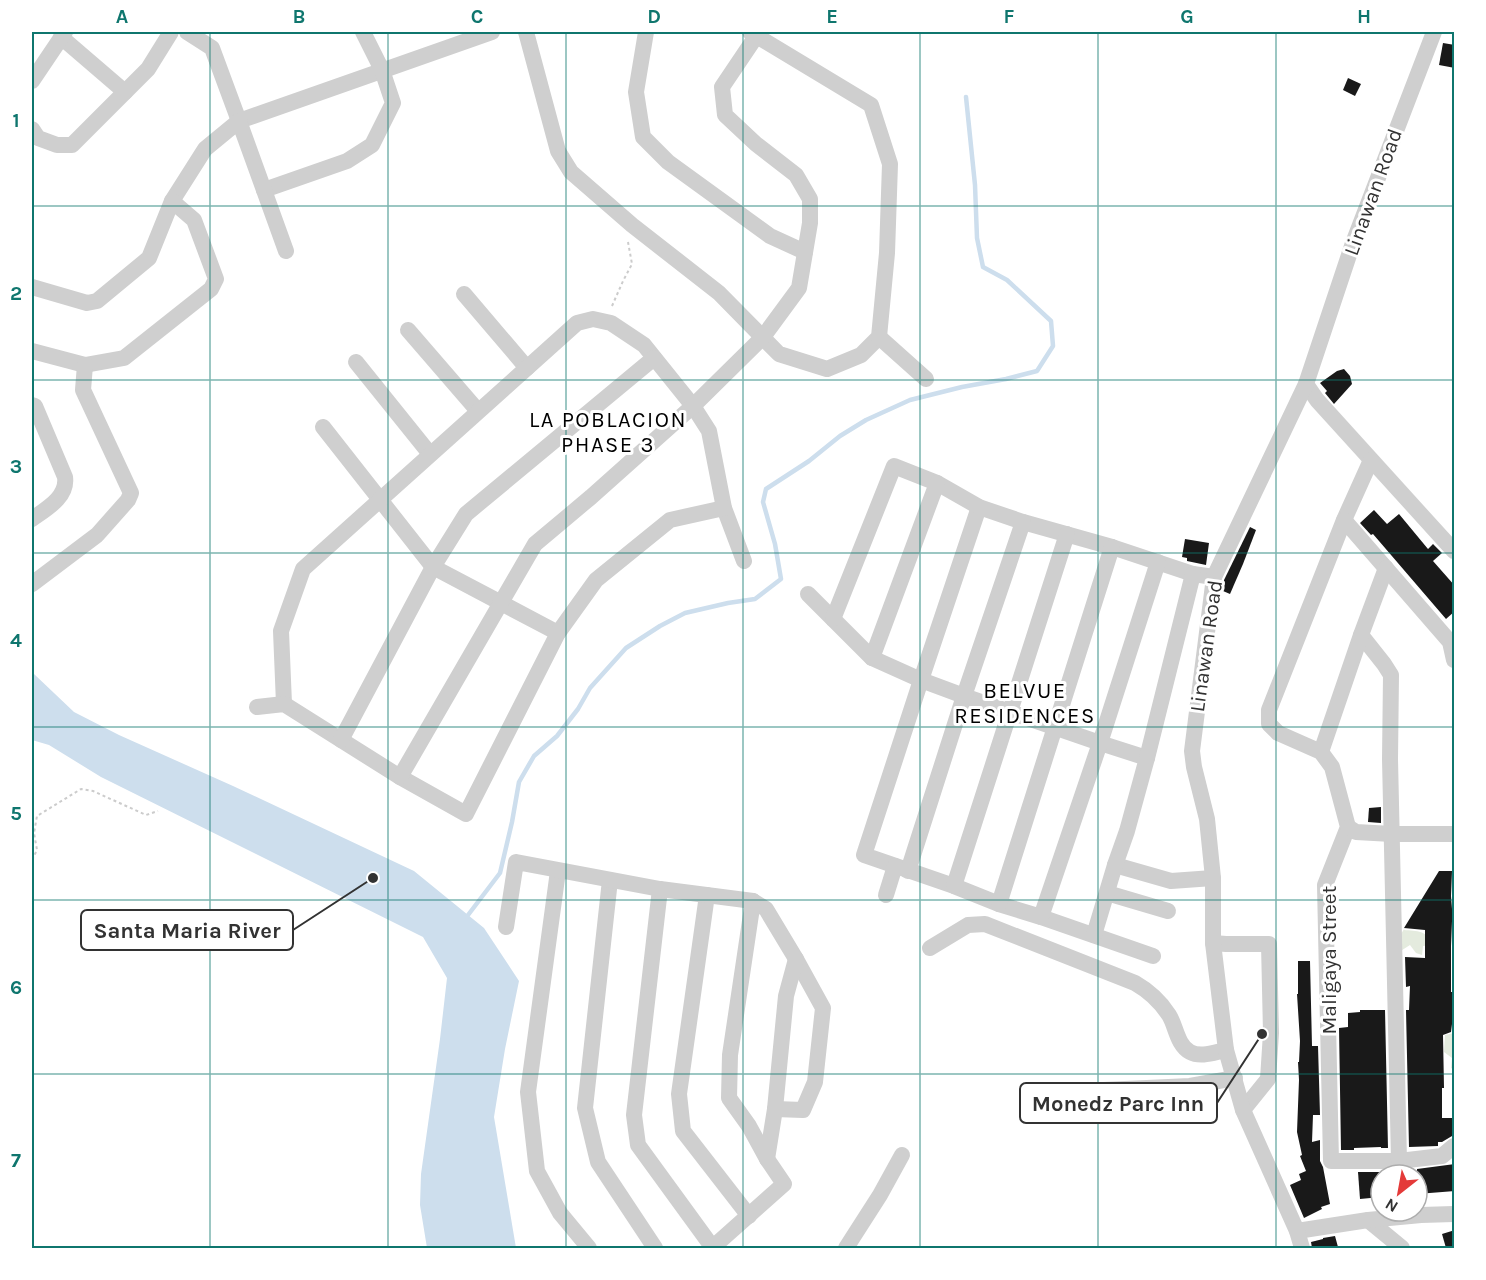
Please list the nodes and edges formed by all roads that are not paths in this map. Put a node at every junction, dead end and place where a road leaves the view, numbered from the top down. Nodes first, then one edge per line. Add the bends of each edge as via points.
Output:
1 (171, 32) edge
2 (187, 32) edge
3 (363, 32) edge
4 (492, 32) edge
5 (526, 32) edge
6 (646, 32) edge
7 (1434, 32) edge
8 (755, 33) edge
9 (63, 34) edge
10 (382, 70) junction
11 (32, 81) edge
12 (125, 92) junction
13 (240, 121) junction
14 (32, 129) edge
15 (264, 190) junction
16 (172, 201) junction
17 (286, 251) dead end
18 (805, 252) junction
19 (32, 287) edge
20 (464, 294) dead end
21 (408, 330) dead end
22 (763, 337) junction
23 (879, 337) junction
24 (32, 351) edge
25 (654, 358) junction
26 (356, 362) dead end
27 (85, 365) junction
28 (527, 368) junction
29 (926, 379) dead end
30 (1306, 384) junction
31 (32, 405) edge
32 (693, 406) junction
33 (478, 411) junction
34 (323, 427) dead end
35 (430, 454) junction
36 (1371, 460) junction
37 (937, 483) junction
38 (381, 499) junction
39 (979, 507) junction
40 (724, 508) junction
41 (32, 519) edge
42 (1344, 520) junction
43 (1023, 522) junction
44 (1067, 534) junction
45 (1112, 547) junction
46 (1455, 551) edge
47 (744, 561) dead end
48 (1158, 562) junction
49 (433, 567) junction
50 (1386, 568) junction
51 (1193, 574) junction
52 (1214, 578) junction
53 (32, 584) edge
54 (808, 594) dead end
55 (501, 602) junction
56 (833, 620) junction
57 (558, 633) junction
58 (1361, 635) junction
59 (872, 658) junction
60 (1455, 660) edge
61 (921, 680) junction
62 (964, 696) junction
63 (284, 704) junction
64 (257, 707) dead end
65 (1011, 712) junction
66 (1055, 727) junction
67 (341, 740) junction
68 (1100, 743) junction
69 (1321, 752) junction
70 (1147, 758) junction
71 (400, 777) junction
72 (1348, 827) junction
73 (1392, 834) junction
74 (1455, 834) edge
75 (1115, 865) junction
76 (902, 869) junction
77 (558, 871) junction
78 (1212, 878) junction
79 (610, 880) junction
80 (954, 886) junction
81 (660, 890) junction
82 (1107, 893) junction
83 (707, 895) junction
84 (886, 895) dead end
85 (753, 901) junction
86 (999, 904) junction
87 (1168, 911) dead end
88 (1041, 917) junction
89 (506, 927) dead end
90 (1094, 935) junction
91 (1213, 942) junction
92 (930, 948) dead end
93 (1153, 956) dead end
94 (796, 959) junction
95 (1227, 1050) junction
96 (1235, 1078) junction
97 (1060, 1092) dead end
98 (775, 1109) junction
99 (1243, 1110) junction
100 (1455, 1146) edge
101 (902, 1155) dead end
102 (767, 1159) junction
103 (1399, 1161) junction
104 (1454, 1215) edge
105 (749, 1216) junction
106 (1368, 1220) junction
107 (1297, 1231) junction
108 (589, 1248) edge
109 (655, 1248) edge
110 (712, 1248) edge
111 (846, 1248) edge
112 (1302, 1248) edge
113 (1402, 1248) edge

1 - 12 street via 148,69
2 - 13 street via 212,48
3 - 10 street
4 - 10 street
5 - 22 street via 558,151 571,172 719,293
6 - 18 street via 636,92 644,137 668,162 770,236
7 - 30 street, Linawan Road via 1353,243
8 - 18 street via 722,87 724,115 796,175 810,200
8 - 23 street via 871,105 890,164
9 - 11 street
9 - 12 street
10 - 13 street
10 - 15 street via 393,103 372,145 347,162
12 - 14 street via 72,145 57,146 38,138
13 - 15 street
13 - 16 street via 205,149
15 - 17 street
16 - 19 street via 149,258 97,301 87,303
16 - 27 street via 194,220 216,279 214,284 124,358
18 - 22 street via 799,288
20 - 28 street
21 - 33 street
22 - 23 street via 779,354 828,369 861,355
22 - 32 street
23 - 29 street
24 - 27 street
25 - 28 street via 644,345 611,323 593,319 577,323
25 - 32 street
25 - 49 street via 466,514
26 - 35 street
27 - 53 street via 83,390 131,493 97,535
28 - 33 street
30 - 36 street
30 - 52 street, Linawan Road
31 - 41 street via 66,482 55,502
32 - 40 street via 709,431
32 - 55 street via 536,544
33 - 35 street
34 - 38 street
35 - 38 street
36 - 42 street
36 - 46 street
37 - 39 street
37 - 56 street via 894,466
37 - 59 street
38 - 49 street
38 - 63 street via 303,569 281,631
39 - 43 street
39 - 61 street
40 - 47 street
40 - 57 street via 670,520 596,580
42 - 50 street
42 - 69 street via 1269,710 1269,724 1278,733
43 - 44 street
43 - 62 street
44 - 45 street
44 - 65 street
45 - 48 street
45 - 66 street
48 - 51 street
48 - 68 street
49 - 55 street
49 - 67 street
50 - 58 street
50 - 60 street via 1450,642
51 - 52 street
51 - 70 street
52 - 78 street, Linawan Road via 1192,752 1207,819
54 - 56 street
55 - 57 street
55 - 71 street
56 - 59 street
57 - 71 street via 466,814
58 - 69 street
58 - 73 street via 1391,675
59 - 61 street
61 - 62 street
61 - 76 street via 864,855
62 - 65 street
62 - 76 street
63 - 64 street
63 - 67 street
65 - 66 street
65 - 80 street
66 - 68 street
66 - 86 street
67 - 71 street
68 - 70 street
68 - 88 street
69 - 72 street via 1332,766
70 - 75 street
72 - 73 street via 1356,832
72 - 103 street, Maligaya Street via 1325,885 1331,1161
73 - 74 street
73 - 103 street
75 - 78 street via 1171,881
75 - 82 street
76 - 80 street
76 - 84 street
77 - 79 street
77 - 89 street via 516,862
77 - 108 street via 528,1092 537,1172 560,1213
78 - 91 street, Linawan Road
79 - 81 street
79 - 109 street via 585,1108 598,1162
80 - 86 street
81 - 83 street
81 - 110 street via 634,1115 638,1145
82 - 87 street
82 - 90 street
83 - 85 street
83 - 105 street via 680,1094 683,1131
85 - 94 street via 766,909
85 - 102 street via 730,1055 729,1098
86 - 88 street
88 - 90 street
90 - 93 street
91 - 95 street, Linawan Road
91 - 99 street via 1269,944 1268,1079
92 - 95 street via 968,925 985,924 1150,992 1169,1015 1182,1045 1190,1052 1202,1055
94 - 98 street via 786,996
94 - 98 street via 823,1008 815,1082 803,1110
95 - 96 street, Linawan Road
96 - 97 street via 1190,1086
96 - 99 street, Linawan Road
98 - 102 street
99 - 107 street, Linawan Road
100 - 103 street via 1442,1156
101 - 111 street
102 - 105 street via 784,1184
104 - 106 street
105 - 110 street
106 - 107 street
106 - 113 street
107 - 112 street, Linawan Road

